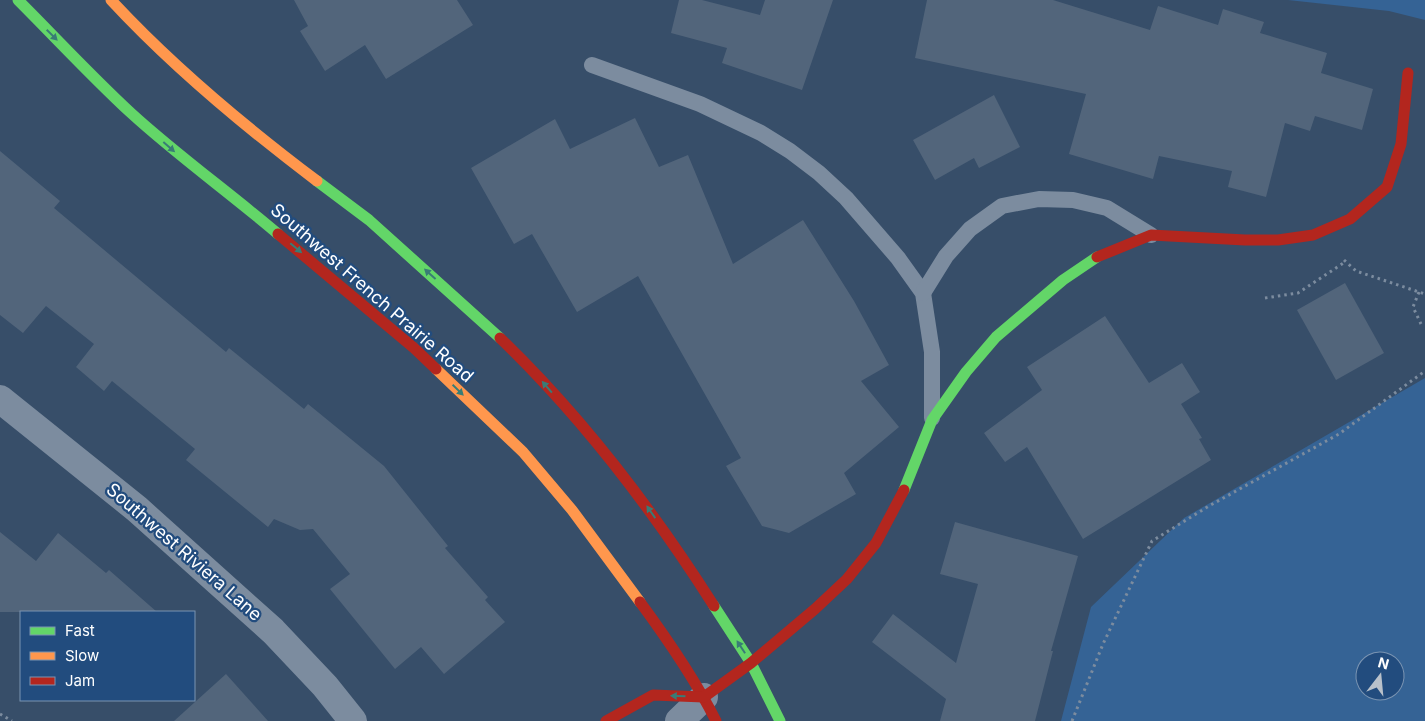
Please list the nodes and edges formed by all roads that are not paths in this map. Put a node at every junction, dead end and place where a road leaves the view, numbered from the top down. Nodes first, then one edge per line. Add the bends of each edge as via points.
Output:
1 (18, 0) edge
2 (110, 0) edge
3 (592, 65) dead end
4 (1408, 73) dead end
5 (1151, 234) junction
6 (923, 293) junction
7 (0, 398) edge
8 (932, 420) junction
9 (751, 663) junction
10 (710, 709) edge
11 (353, 721) edge
12 (606, 721) edge
13 (679, 721) edge
14 (780, 721) edge

1 -> 10 street, Southwest French Prairie Road via 130,112 414,348 522,452 572,510 663,633
9 -> 2 street via 630,483 531,368 369,220 200,87
3 - 6 lane via 700,104 761,133 790,151 846,198 898,258
4 - 5 street via 1401,144 1387,187 1350,218 1314,235 1278,240
5 - 6 lane via 1107,208 1073,200 1039,199 1002,206 970,229 946,256
5 - 8 street via 1097,257 1062,280 996,337
6 - 8 lane via 932,352
7 - 11 street, Southwest Riviera Lane via 137,509 273,631
8 - 9 street via 898,504 876,543 847,579
9 - 10 street
9 - 14 street
10 -> 12 street via 653,695
10 - 13 street

